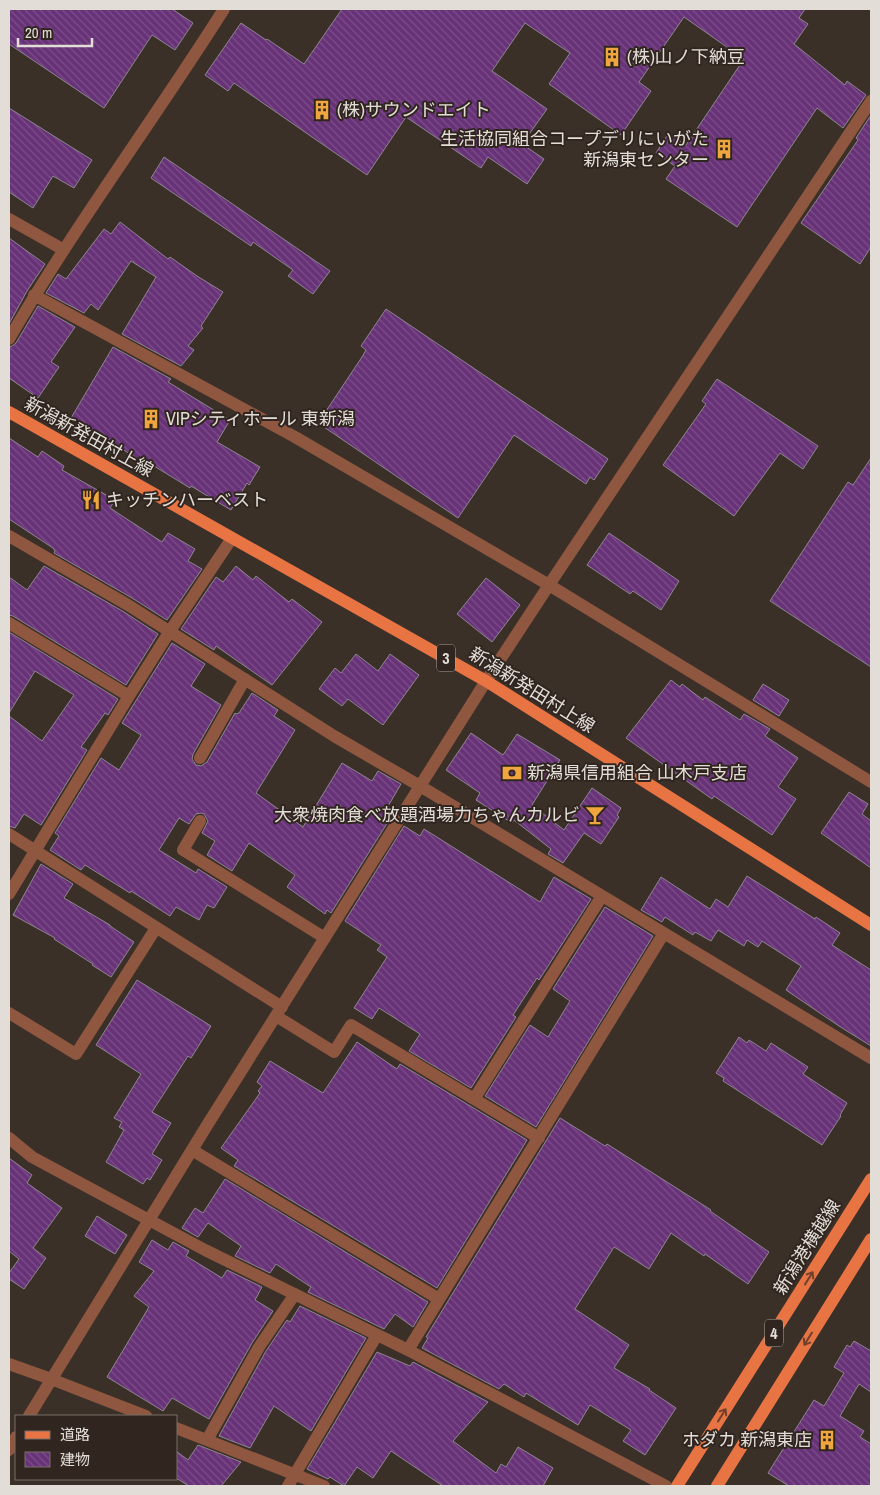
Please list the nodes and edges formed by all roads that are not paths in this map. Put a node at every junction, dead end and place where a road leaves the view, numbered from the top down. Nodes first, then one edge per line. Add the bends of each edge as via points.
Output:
1 (224, 9) edge
2 (871, 100) edge
3 (9, 218) edge
4 (64, 250) junction
5 (34, 295) junction
6 (9, 339) edge
7 (9, 412) edge
8 (9, 536) edge
9 (232, 538) junction
10 (548, 585) junction
11 (9, 624) edge
12 (170, 631) junction
13 (245, 679) junction
14 (486, 681) junction
15 (129, 696) junction
16 (200, 758) dead end
17 (871, 782) edge
18 (420, 786) junction
19 (200, 821) dead end
20 (9, 834) edge
21 (35, 850) junction
22 (9, 894) edge
23 (602, 896) junction
24 (871, 924) edge
25 (156, 928) junction
26 (664, 933) junction
27 (325, 938) junction
28 (279, 1011) junction
29 (9, 1013) edge
30 (871, 1058) edge
31 (474, 1099) junction
32 (9, 1138) edge
33 (538, 1138) junction
34 (192, 1150) junction
35 (871, 1179) edge
36 (149, 1220) junction
37 (871, 1239) edge
38 (295, 1294) junction
39 (440, 1298) junction
40 (377, 1335) junction
41 (408, 1350) junction
42 (9, 1364) edge
43 (50, 1379) junction
44 (29, 1415) edge
45 (143, 1415) edge
46 (178, 1429) edge
47 (15, 1439) edge
48 (207, 1440) junction
49 (9, 1450) edge
50 (295, 1475) junction
51 (288, 1486) edge
52 (324, 1486) edge
53 (666, 1486) edge
54 (677, 1486) edge
55 (717, 1486) edge

1 - 4 street
2 - 10 street
3 - 4 street
4 - 5 street
5 - 6 street
5 - 10 street via 296,437
7 - 9 main road, 新潟新発田村上線 / 3
8 - 12 street
9 - 12 street
9 - 14 main road, 新潟新発田村上線 / 3
10 - 14 street
10 - 17 street
11 - 15 street
12 - 13 street
12 - 15 street
13 - 16 street
13 - 18 street
14 - 18 street
14 - 24 main road, 新潟新発田村上線 / 3
15 - 21 street
18 - 23 street
18 - 27 street
19 - 27 street via 183,850
20 - 21 street
21 - 22 street
21 - 25 street
23 - 26 street
23 - 31 street
25 - 28 street
25 - 29 street via 76,1054
26 - 30 street
26 - 33 street
27 - 28 street
28 - 31 street via 334,1052 351,1025
28 - 34 street
31 - 33 street
32 - 36 street via 32,1157
33 - 39 street
34 - 36 street
34 - 39 street
54 -> 35 main road, 新潟港横越線 / 4
36 - 38 street
36 - 43 street
37 -> 55 main road, 4
38 - 40 street
38 - 48 street via 259,1346
39 - 41 street
40 - 41 street
40 - 50 street
41 - 53 street
42 - 43 street
43 - 44 street
43 - 45 street
46 - 48 street
47 - 49 street
48 - 50 street
50 - 51 street
50 - 52 street

